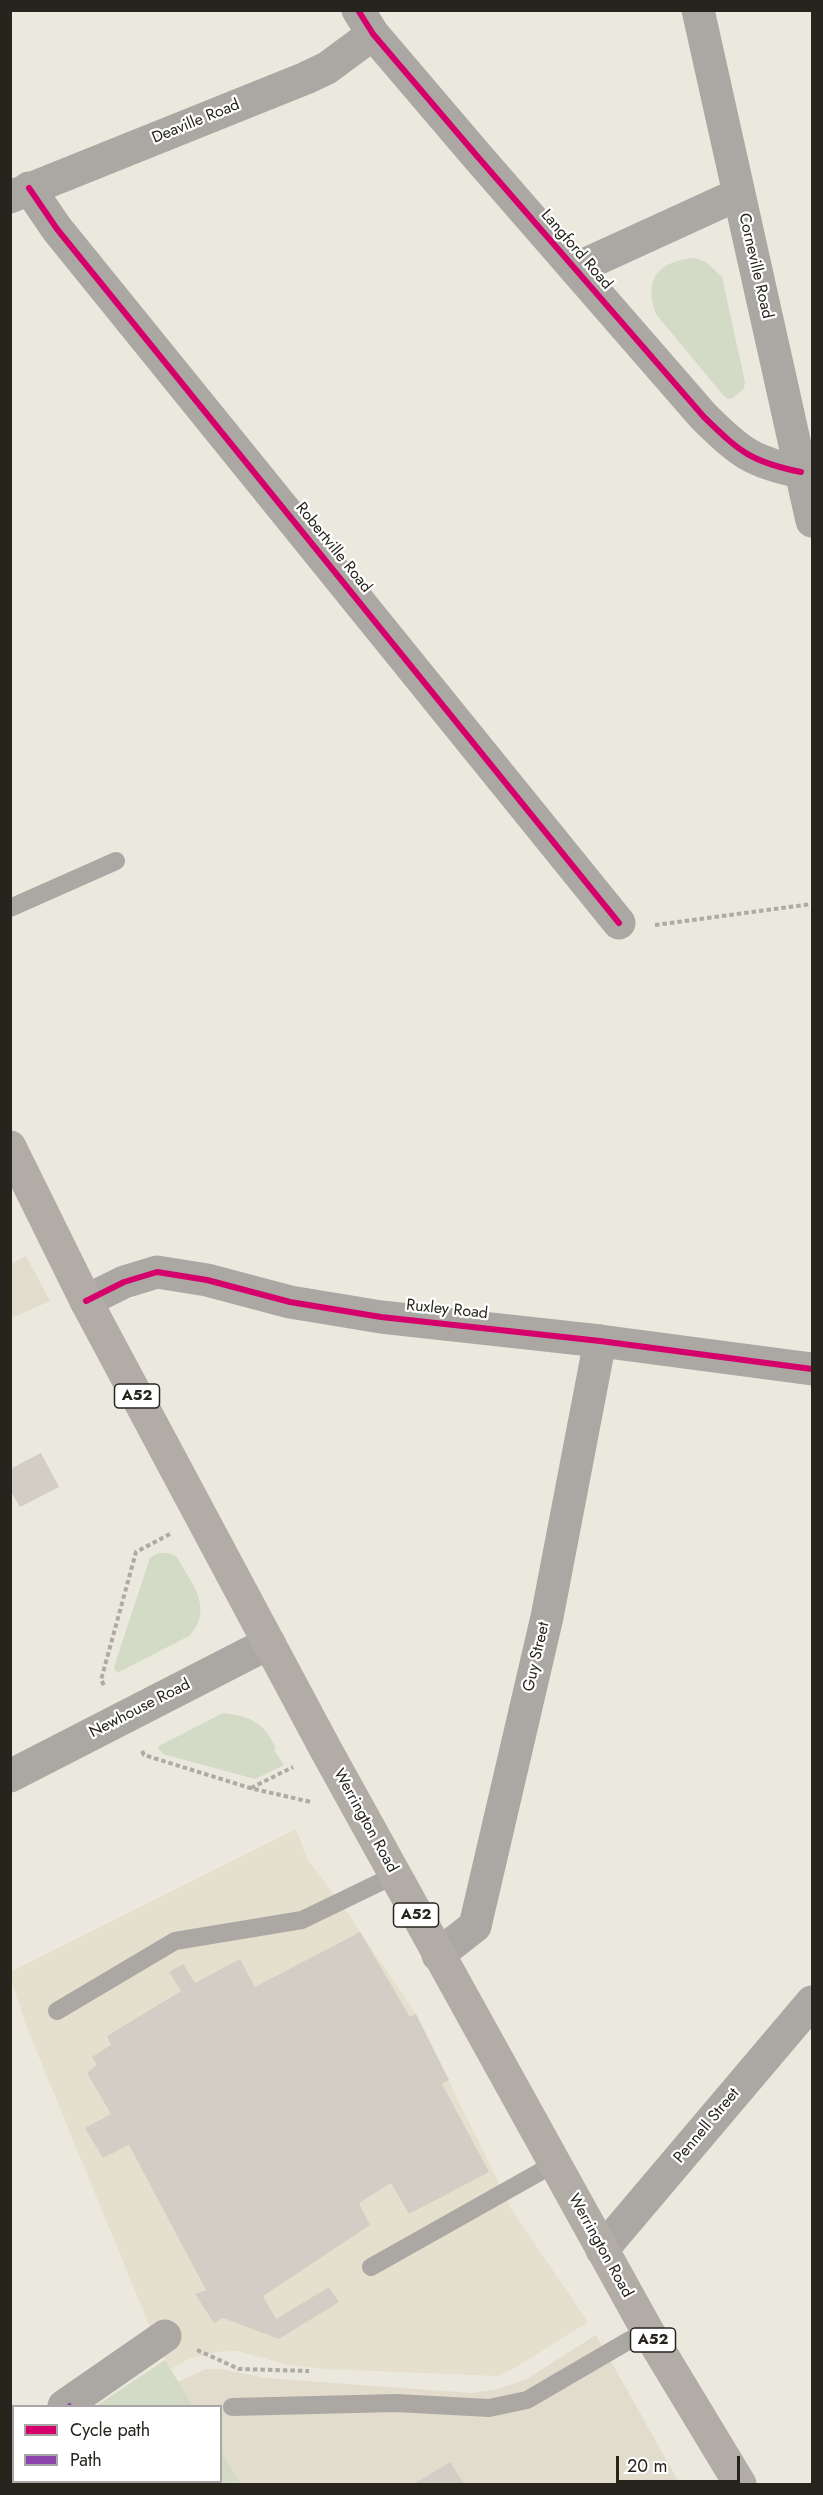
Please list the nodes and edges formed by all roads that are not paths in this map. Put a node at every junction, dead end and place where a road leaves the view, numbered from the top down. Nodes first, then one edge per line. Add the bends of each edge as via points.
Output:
1 (698, 10) edge
2 (366, 22) edge
3 (20, 192) edge
4 (739, 194) junction
5 (575, 269) junction
6 (801, 472) junction
7 (813, 521) edge
8 (116, 861) dead end
9 (10, 908) edge
10 (619, 923) road end
11 (10, 1147) edge
12 (86, 1301) junction
13 (600, 1341) junction
14 (813, 1369) edge
15 (269, 1642) junction
16 (10, 1776) edge
17 (395, 1875) junction
18 (438, 1954) junction
19 (813, 2002) edge
20 (57, 2011) dead end
21 (554, 2164) junction
22 (602, 2250) junction
23 (371, 2267) dead end
24 (647, 2330) junction
25 (165, 2336) road end
26 (65, 2405) edge
27 (232, 2407) dead end
28 (740, 2484) edge

1 - 4 street, Corneville Road
2 - 3 street, Deaville Road via 327,68
2 - 5 street, Langford Road
3 - 10 street, Robertville Road via 57,229
4 - 5 street
4 - 6 street, Corneville Road
5 - 6 street, Langford Road via 664,374 727,439 755,459
6 - 7 street, Corneville Road
8 - 9 lane
11 - 12 highway, Werrington Road / A52
12 - 13 street, Ruxley Road via 124,1282 157,1272 290,1302 381,1317
12 - 15 highway, Werrington Road / A52
13 - 14 street, Ruxley Road
13 - 18 street, Guy Street via 547,1617 475,1926
15 - 16 street, Newhouse Road
15 - 17 highway, Werrington Road / A52
17 - 18 highway, Werrington Road / A52
17 - 20 lane via 302,1920 175,1941
18 - 21 highway, Werrington Road / A52
19 - 22 street, Pennell Street
21 - 22 highway, Werrington Road / A52
21 - 23 lane
22 - 24 highway, Werrington Road / A52
24 - 27 lane via 527,2400 489,2408 396,2403
24 - 28 highway, Werrington Road / A52
25 - 26 street

